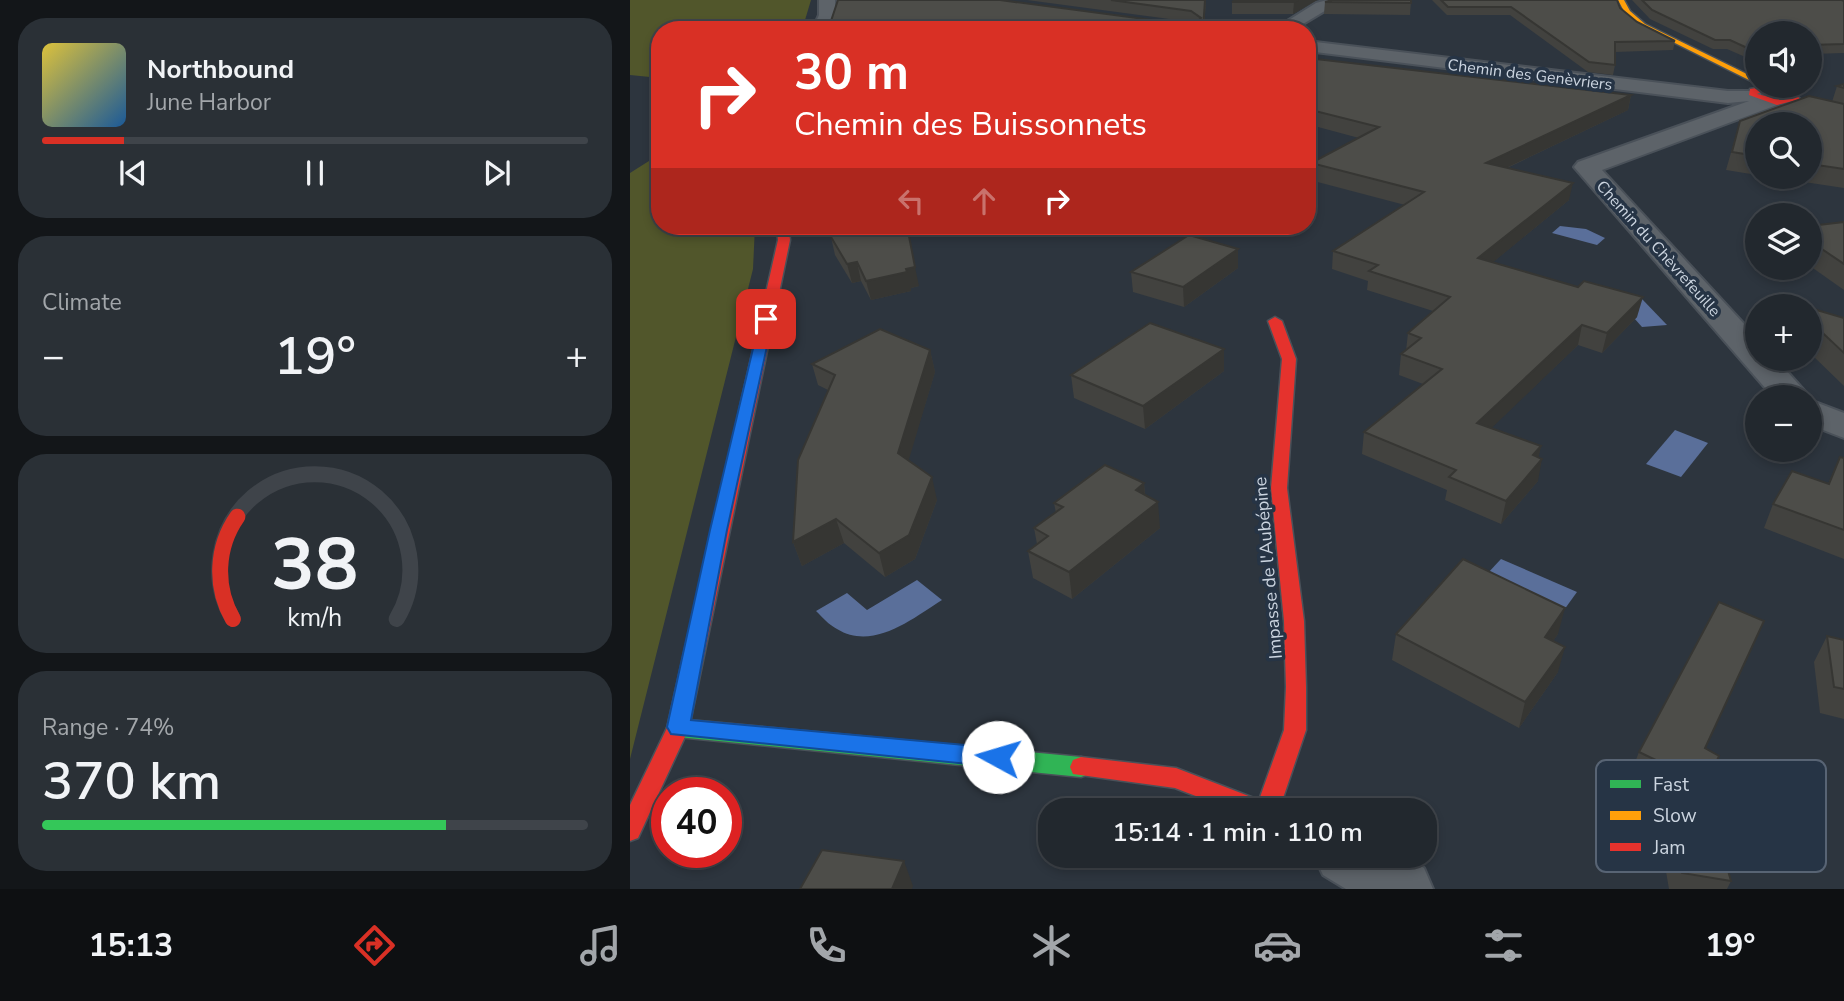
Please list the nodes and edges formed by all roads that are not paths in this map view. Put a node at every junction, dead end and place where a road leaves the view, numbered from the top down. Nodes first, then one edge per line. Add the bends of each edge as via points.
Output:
1 (827, 0) edge
2 (1344, 0) edge
3 (1621, 0) edge
4 (824, 21) edge
5 (1296, 21) edge
6 (1316, 47) edge
7 (1745, 88) edge
8 (1745, 93) edge
9 (1746, 98) edge
10 (1795, 98) edge
11 (1813, 106) edge
12 (784, 235) edge
13 (1275, 321) dead end
14 (1745, 345) edge
15 (1769, 371) edge
16 (1782, 385) edge
17 (1822, 417) edge
18 (1844, 427) edge
19 (678, 727) junction
20 (1227, 798) edge
21 (1270, 798) edge
22 (630, 830) edge
23 (1365, 868) edge
24 (1402, 889) edge

1 - 4 street
2 - 5 street
3 - 7 street via 1643,25
6 - 8 street, Chemin des Genèvriers
9 - 14 street, Chemin du Chèvrefeuille via 1586,167
10 - 11 street via 1793,101
12 - 19 street
13 - 21 street, Impasse de l'Aubépine via 1289,359 1279,488 1294,621 1296,687 1295,730
15 - 16 street, Chemin du Chèvrefeuille
17 - 18 street
19 - 20 street via 1176,778
19 - 22 street
23 - 24 street

